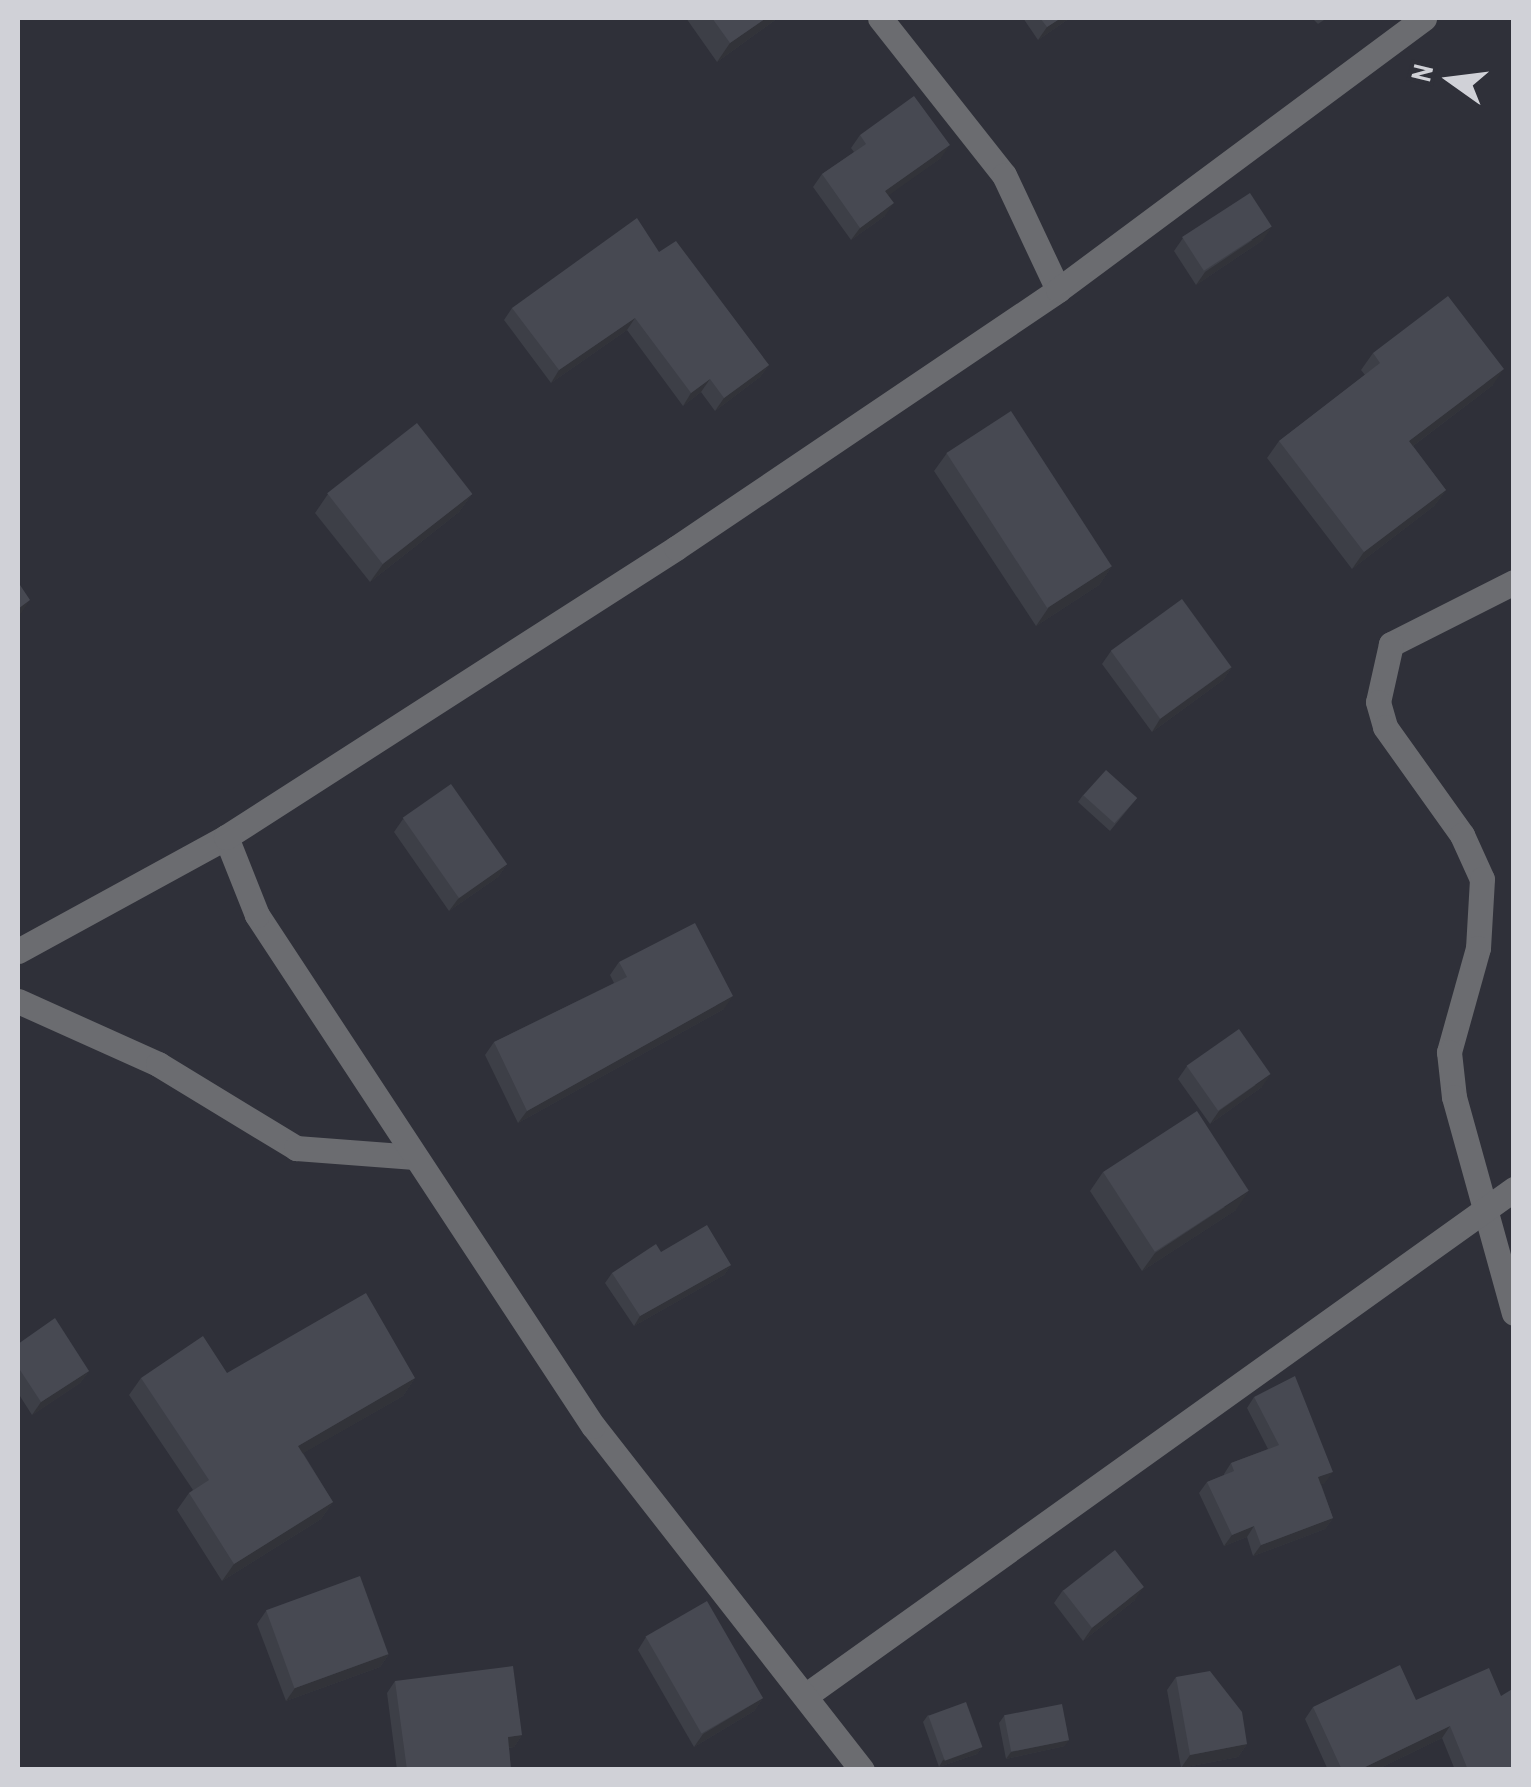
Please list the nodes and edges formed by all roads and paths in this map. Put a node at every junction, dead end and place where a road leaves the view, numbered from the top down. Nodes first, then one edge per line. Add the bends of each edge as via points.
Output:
1 (880, 18) edge
2 (1424, 18) edge
3 (1058, 290) junction
4 (1514, 582) edge
5 (226, 837) junction
6 (18, 951) edge
7 (18, 1001) edge
8 (415, 1157) junction
9 (1514, 1189) edge
10 (1484, 1210) junction
11 (1514, 1312) edge
12 (805, 1696) junction
13 (862, 1770) edge

1 - 3 street via 1004,175
2 - 3 street
3 - 5 street via 676,548
4 - 10 street via 1392,644 1378,702 1385,726 1462,835 1482,880 1478,948 1449,1052 1454,1098
5 - 6 street
5 - 8 street via 258,915
7 - 8 street via 158,1064 296,1148
8 - 12 street via 593,1426
9 - 10 street
10 - 11 street
10 - 12 street
12 - 13 street

